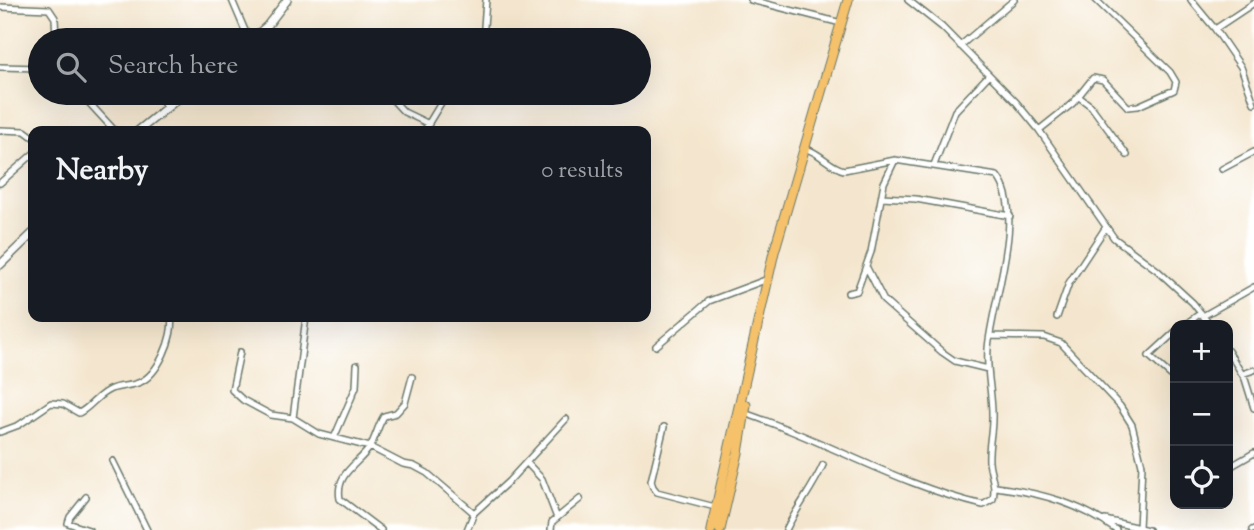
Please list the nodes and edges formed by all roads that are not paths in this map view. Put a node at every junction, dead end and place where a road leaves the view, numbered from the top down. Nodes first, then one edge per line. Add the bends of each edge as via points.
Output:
1 (232, 0) edge
2 (286, 0) edge
3 (486, 0) edge
4 (751, 0) edge
5 (848, 0) edge
6 (854, 0) edge
7 (908, 0) edge
8 (1014, 0) edge
9 (1096, 0) edge
10 (1191, 0) edge
11 (1254, 3) edge
12 (0, 7) edge
13 (841, 23) junction
14 (55, 28) edge
15 (245, 28) edge
16 (265, 28) edge
17 (484, 28) edge
18 (1215, 29) junction
19 (960, 46) junction
20 (0, 67) edge
21 (28, 68) edge
22 (989, 75) junction
23 (824, 92) junction
24 (1079, 97) junction
25 (1254, 103) edge
26 (91, 105) edge
27 (164, 105) edge
28 (170, 105) edge
29 (398, 105) edge
30 (440, 105) edge
31 (166, 108) junction
32 (429, 124) joint
33 (110, 126) edge
34 (144, 126) edge
35 (0, 130) edge
36 (1039, 130) junction
37 (28, 133) edge
38 (809, 150) junction
39 (1254, 152) edge
40 (1127, 155) dead end
41 (28, 158) edge
42 (895, 160) junction
43 (934, 165) junction
44 (1222, 169) dead end
45 (0, 183) edge
46 (882, 197) junction
47 (1010, 216) junction
48 (1106, 227) junction
49 (28, 238) edge
50 (0, 265) edge
51 (867, 268) junction
52 (768, 279) junction
53 (1254, 287) edge
54 (848, 293) dead end
55 (1202, 314) junction
56 (1057, 317) dead end
57 (1192, 320) edge
58 (1206, 320) edge
59 (171, 322) edge
60 (305, 322) edge
61 (990, 336) junction
62 (1170, 336) edge
63 (656, 345) dead end
64 (240, 352) dead end
65 (1233, 359) edge
66 (357, 365) dead end
67 (988, 369) junction
68 (1254, 370) edge
69 (1242, 373) junction
70 (1170, 374) edge
71 (412, 377) dead end
72 (1254, 408) edge
73 (742, 412) junction
74 (293, 418) junction
75 (566, 419) dead end
76 (664, 426) dead end
77 (0, 432) edge
78 (334, 438) junction
79 (370, 447) junction
80 (1254, 453) edge
81 (113, 461) dead end
82 (527, 463) junction
83 (823, 465) dead end
84 (1233, 465) edge
85 (996, 487) junction
86 (86, 497) dead end
87 (580, 499) dead end
88 (715, 507) junction
89 (474, 513) junction
90 (556, 518) junction
91 (1101, 519) junction
92 (1139, 528) junction
93 (89, 530) edge
94 (147, 530) edge
95 (381, 530) edge
96 (467, 530) edge
97 (551, 530) edge
98 (711, 530) edge
99 (719, 530) edge
100 (786, 530) edge
101 (1116, 530) edge
102 (1148, 530) edge

1 - 15 street
2 - 16 street
3 - 17 street
4 - 13 street
5 - 13 main road
6 - 23 main road
7 - 19 street
8 - 19 street
9 - 24 street via 1170,72 1175,86 1131,107 1103,80 1093,78
10 - 18 street
11 - 18 street
12 - 14 street via 49,9
13 - 23 main road
18 - 25 street via 1241,67
19 - 22 street
20 - 21 street
22 - 36 street
22 - 43 street via 956,111
23 - 38 main road
23 - 52 main road
24 - 36 street
24 - 40 street via 1091,106
26 - 33 street
27 - 31 street
28 - 31 street
29 - 32 street
30 - 32 street
31 - 34 street
35 - 37 street
36 - 48 street
38 - 42 street via 844,170
38 - 73 main road
39 - 44 street
41 - 45 street
42 - 43 street
42 - 46 street
43 - 47 street via 997,176
46 - 47 street
46 - 51 street
47 - 61 street
48 - 55 street
48 - 56 street via 1069,283
49 - 50 street
51 - 54 street via 857,291
51 - 67 street via 884,301 942,352 955,361
52 - 63 street via 709,301
52 - 73 main road
53 - 55 street
55 - 57 street
55 - 58 street
59 - 77 street via 161,360 140,383 111,389 79,413 51,403
60 - 74 street
61 - 67 street
61 - 92 street via 1044,337 1061,343 1120,406 1132,425 1142,466
62 - 70 street via 1149,355
64 - 74 street via 233,392 262,411
65 - 69 street
66 - 78 street via 356,387
67 - 85 street via 989,465
68 - 69 street
69 - 72 street
71 - 79 street via 405,403 396,413 384,416
73 - 85 street via 940,494 983,505 993,499
73 - 88 main road
73 - 99 main road via 738,453
74 - 78 street
75 - 82 street
76 - 88 street via 653,487 657,492
78 - 79 street
79 - 89 street via 427,473
79 - 95 street via 349,468 339,496
80 - 84 street
81 - 94 street
82 - 89 street
82 - 90 street via 542,479
83 - 100 street
85 - 91 street via 1058,499
86 - 93 street via 68,523
87 - 90 street
88 - 98 main road
89 - 96 street
90 - 97 street
91 - 92 street
91 - 101 street
92 - 102 street

